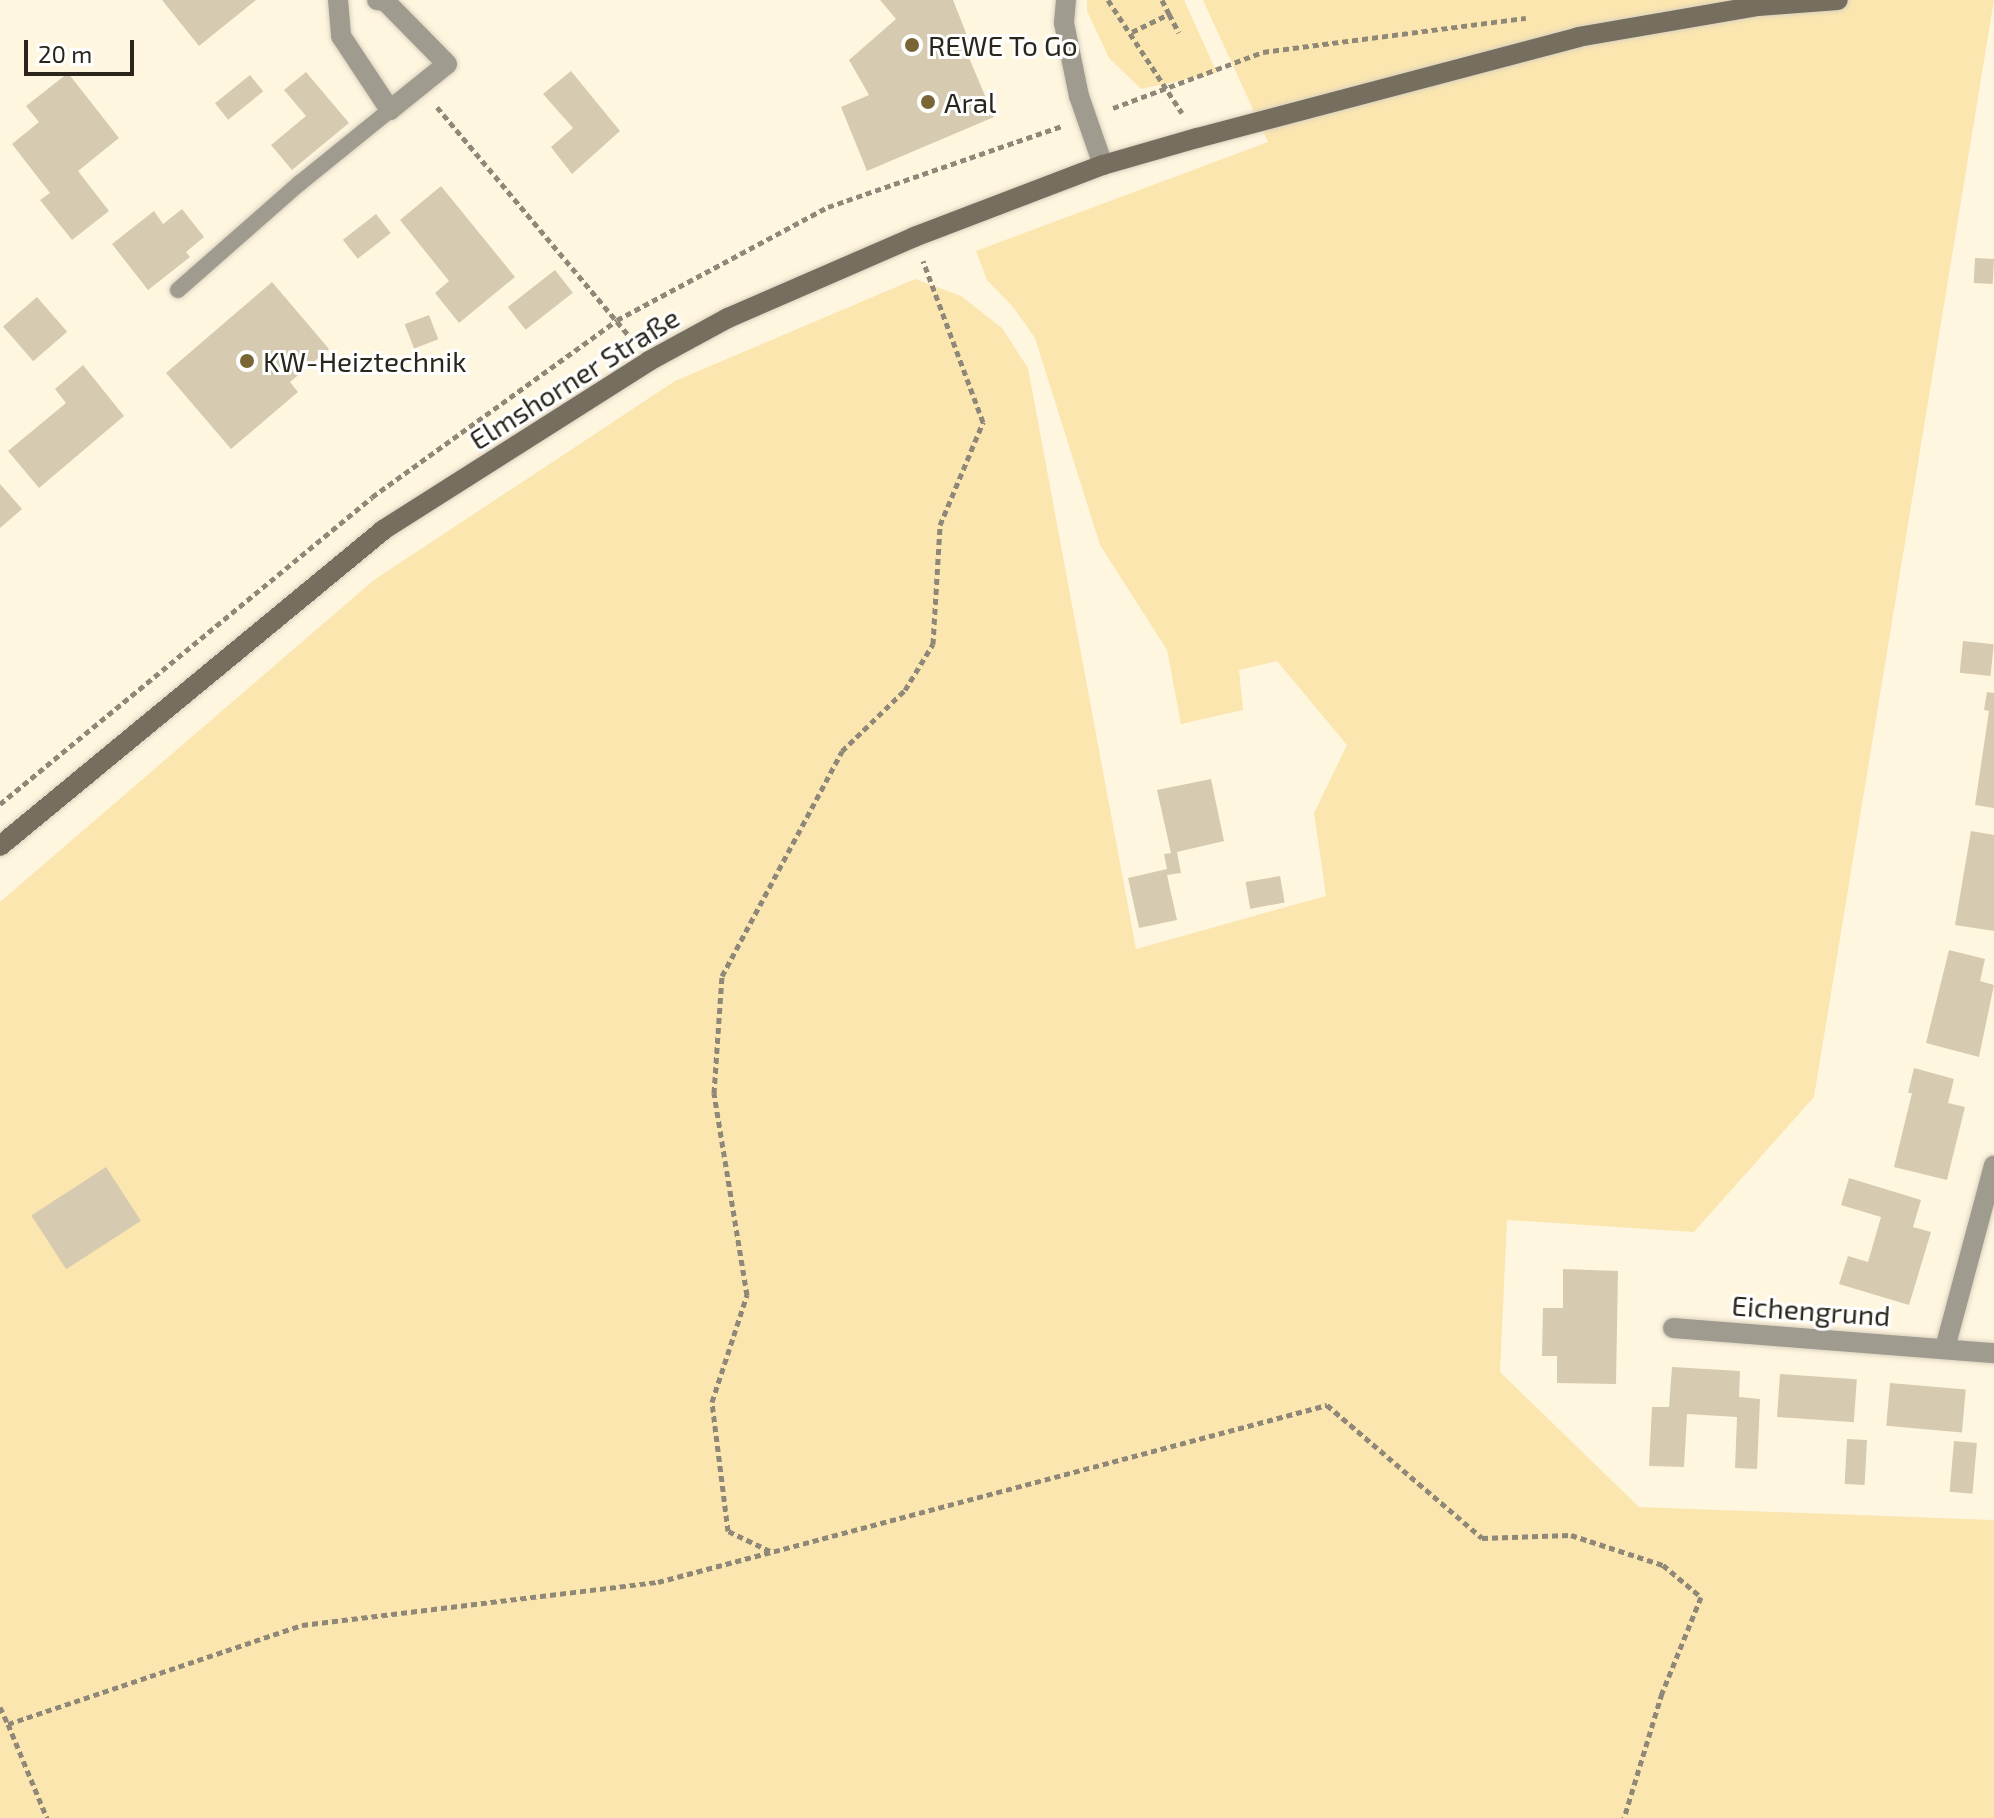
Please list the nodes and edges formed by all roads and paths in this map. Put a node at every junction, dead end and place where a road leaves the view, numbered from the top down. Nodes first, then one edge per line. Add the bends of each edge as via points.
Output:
1 (338, 0) edge
2 (377, 0) edge
3 (1066, 0) edge
4 (1108, 0) edge
5 (1162, 0) edge
6 (1838, 0) edge
7 (1169, 14) junction
8 (1132, 32) junction
9 (1179, 33) dead end
10 (420, 88) junction
11 (390, 110) junction
12 (1197, 138) junction
13 (1103, 165) junction
14 (914, 237) junction
15 (178, 290) dead end
16 (649, 361) junction
17 (0, 846) edge
18 (1994, 1165) edge
19 (1673, 1328) dead end
20 (1945, 1348) junction
21 (1994, 1353) edge
22 (771, 1552) junction
23 (0, 1707) edge
24 (8, 1724) junction
25 (47, 1818) edge
26 (1624, 1818) edge

1 - 11 street via 341,36
2 - 10 street via 385,1 447,64
3 - 13 street via 1064,23 1079,96
4 - 8 path
5 - 7 path
6 - 12 main road, Elmshorner Straße via 1758,6 1578,37
7 - 8 path
7 - 9 path
8 - 12 path
10 - 11 street
10 - 16 path
11 - 15 lane
12 - 13 main road, Elmshorner Straße
13 - 14 main road, Elmshorner Straße
14 - 16 main road, Elmshorner Straße via 728,318
14 - 22 path via 983,422 940,525 933,644 905,690 842,751 722,976 714,1093 747,1295 712,1402 728,1531
16 - 17 main road, Elmshorner Straße via 383,530
18 - 20 street
19 - 20 street, Eichengrund
20 - 21 street, Eichengrund
22 - 24 path via 658,1582 302,1625
22 - 26 path via 1327,1405 1482,1538 1571,1535 1663,1565 1701,1597 1662,1693
23 - 24 path
24 - 25 path

